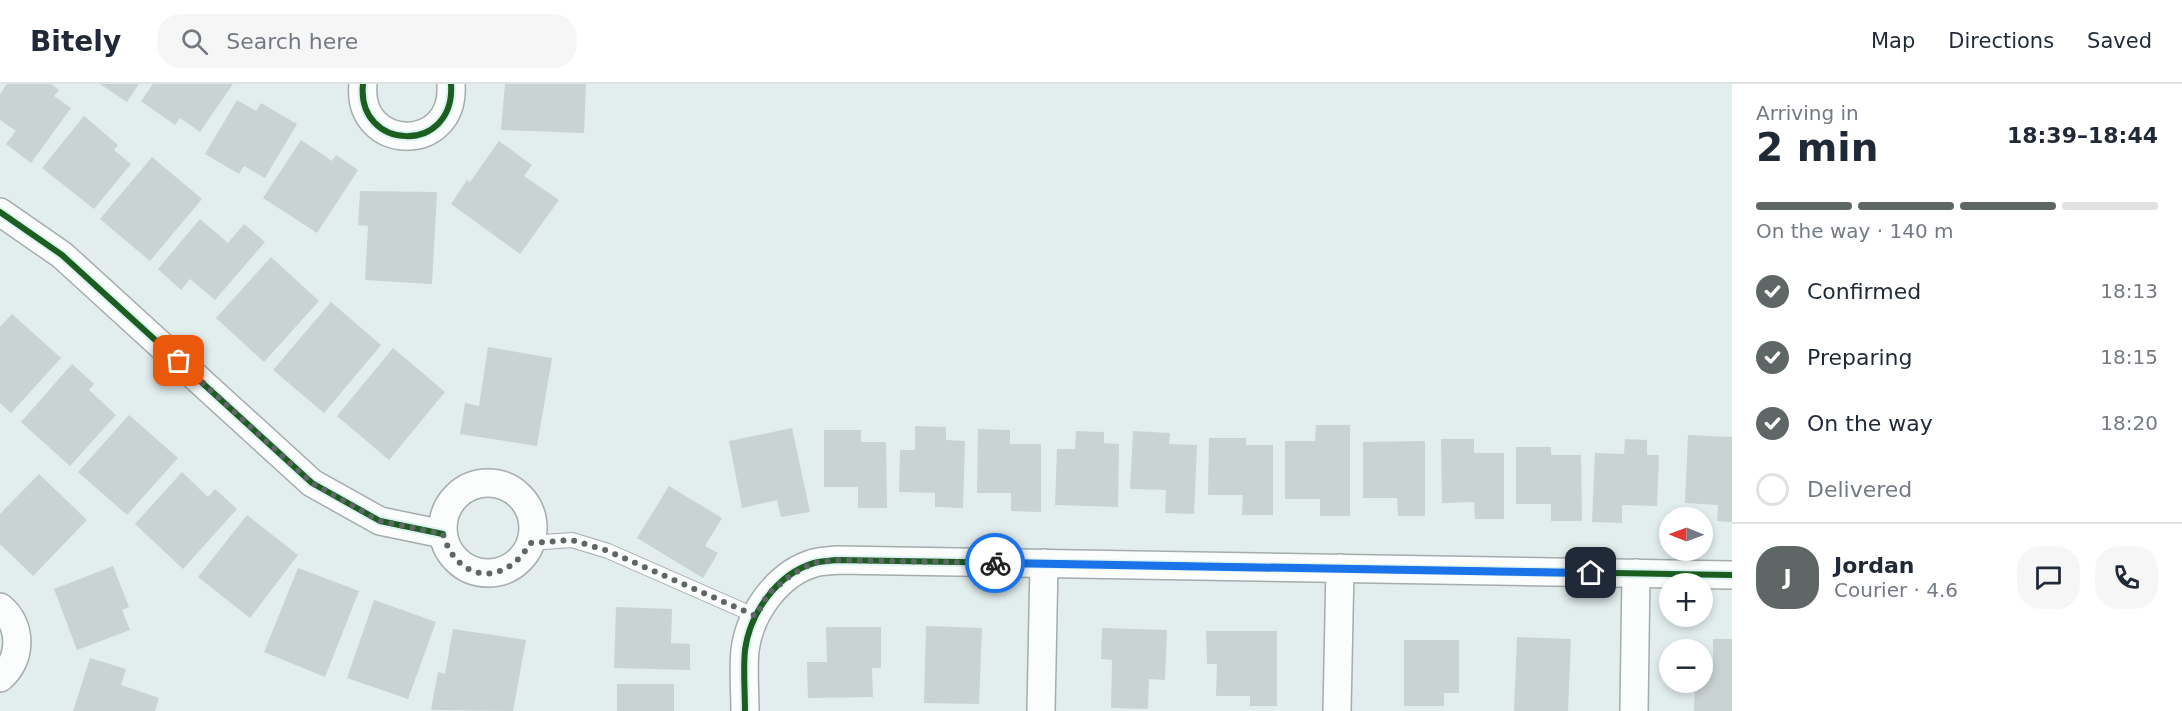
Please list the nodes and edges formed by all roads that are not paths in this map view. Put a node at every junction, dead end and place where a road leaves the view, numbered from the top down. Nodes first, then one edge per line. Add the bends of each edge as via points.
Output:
1 (451, 84) edge
2 (362, 85) edge
3 (0, 212) edge
4 (443, 534) junction
5 (530, 543) junction
6 (1044, 563) junction
7 (1340, 568) junction
8 (1636, 573) junction
9 (1732, 575) edge
10 (0, 608) edge
11 (756, 616) junction
12 (0, 678) edge
13 (745, 711) edge
14 (1041, 711) edge
15 (1337, 711) edge
16 (1634, 711) edge

1 - 2 street via 446,114 436,126 408,138 379,128 368,116
3 - 4 street via 62,255 312,483 380,521
4 - 5 street via 456,561 483,573 512,566
4 - 5 street via 444,519 459,494 485,483 500,485 524,501 531,515
5 - 11 lane via 572,540 608,551
6 - 7 street
6 - 11 street via 813,563 768,594
6 - 14 street
7 - 8 street
7 - 15 street
8 - 9 street
8 - 16 street
10 - 12 street via 12,621 17,648 14,661
11 - 13 street via 746,650

